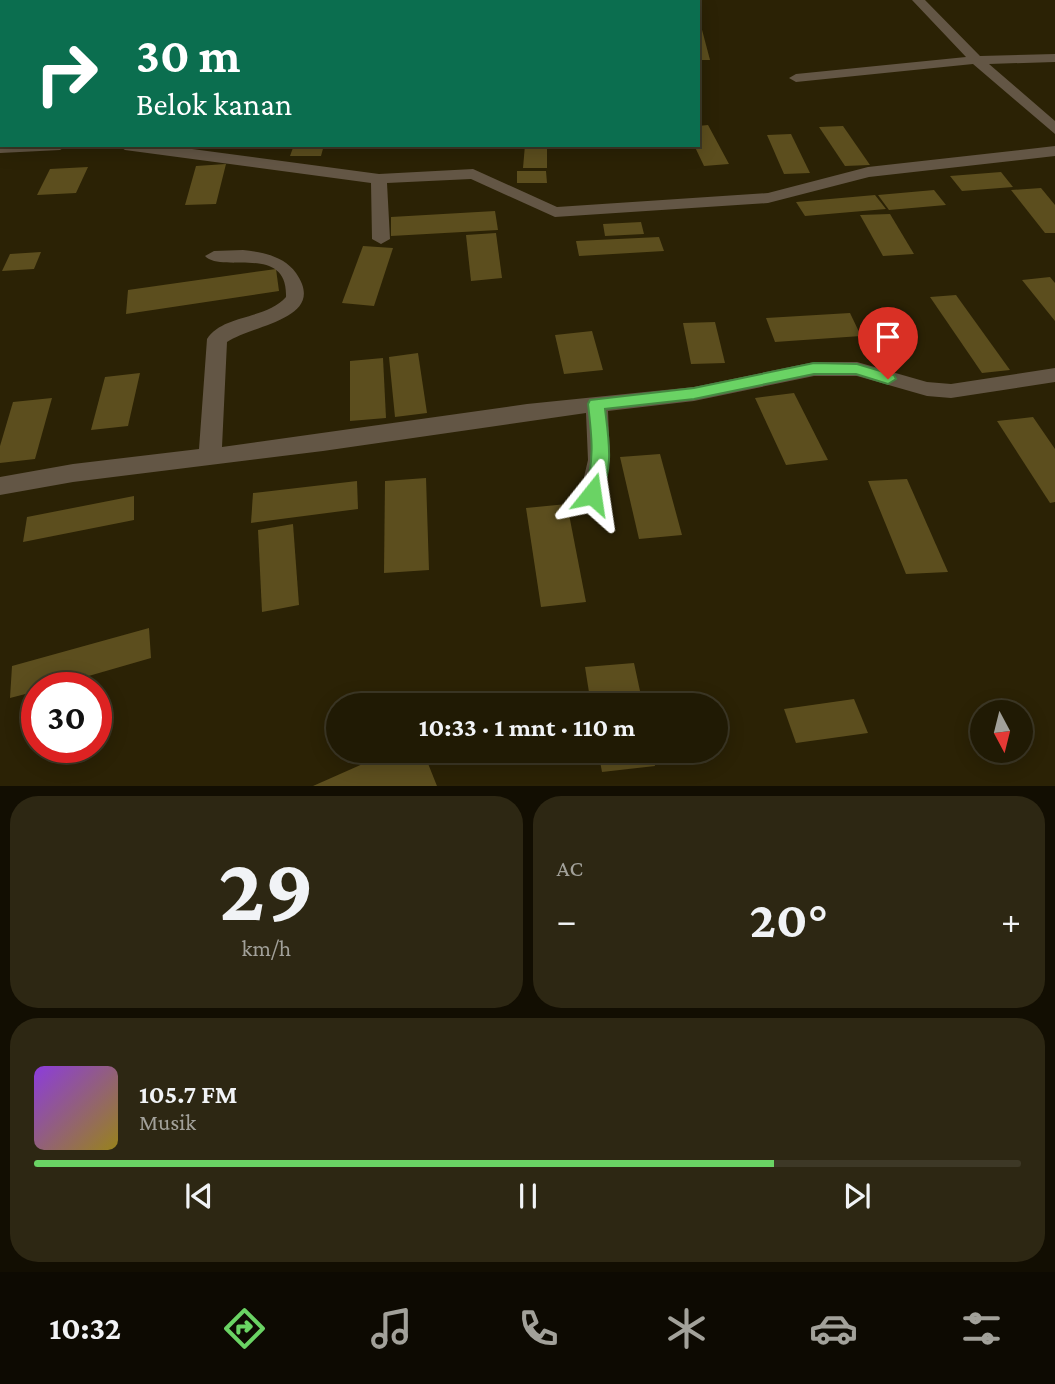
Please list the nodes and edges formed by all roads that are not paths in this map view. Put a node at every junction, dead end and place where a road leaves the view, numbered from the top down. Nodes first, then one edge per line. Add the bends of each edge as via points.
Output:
1 (918, 0) edge
2 (1055, 58) edge
3 (976, 60) junction
4 (796, 78) dead end
5 (1055, 129) edge
6 (20, 147) edge
7 (141, 147) edge
8 (240, 147) edge
9 (0, 148) edge
10 (1055, 151) edge
11 (229, 158) junction
12 (379, 179) junction
13 (381, 239) dead end
14 (214, 256) dead end
15 (1055, 375) edge
16 (596, 404) junction
17 (210, 457) junction
18 (0, 486) edge
19 (592, 494) dead end

1 - 3 street
2 - 3 street
3 - 4 street
3 - 5 street
6 - 9 street
7 - 11 street
8 - 11 street
10 - 12 street via 868,172 768,198 555,212 474,174
11 - 12 street
12 - 13 street
14 - 17 street via 253,255 276,263 296,284 297,295 283,312 232,328 217,339
15 - 16 street via 951,391 927,389 857,369 814,369 694,394
16 - 17 street
16 - 19 street via 602,451
17 - 18 street

